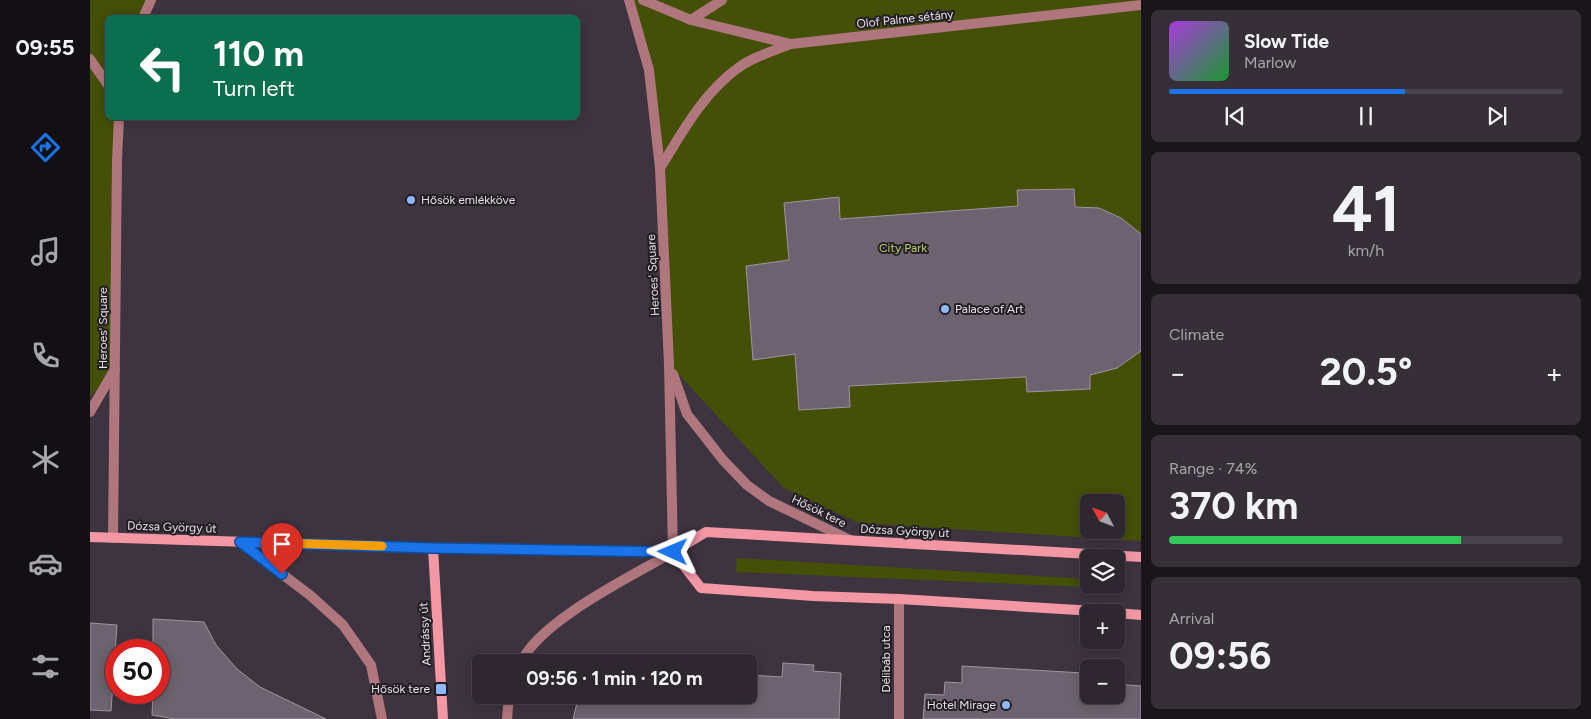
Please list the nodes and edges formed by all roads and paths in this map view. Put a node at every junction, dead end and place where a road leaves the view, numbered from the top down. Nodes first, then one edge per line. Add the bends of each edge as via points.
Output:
1 (151, 0) edge
2 (629, 0) edge
3 (643, 0) edge
4 (722, 0) edge
5 (1141, 5) edge
6 (144, 15) edge
7 (691, 20) junction
8 (791, 44) junction
9 (90, 59) edge
10 (105, 81) edge
11 (119, 120) edge
12 (660, 168) junction
13 (670, 364) junction
14 (115, 368) junction
15 (90, 412) edge
16 (90, 537) edge
17 (113, 538) junction
18 (851, 540) junction
19 (240, 542) junction
20 (432, 548) junction
21 (673, 552) junction
22 (1141, 557) edge
23 (899, 599) junction
24 (1080, 610) edge
25 (1125, 614) edge
26 (1141, 615) edge
27 (527, 654) edge
28 (508, 704) edge
29 (382, 719) edge
30 (443, 719) edge
31 (507, 719) edge
32 (899, 719) edge

1 - 6 street
2 - 12 street, Heroes' Square via 649,70
3 - 7 street, Olof Palme sétány
4 - 7 street
5 - 8 street, Olof Palme sétány
7 - 8 street, Olof Palme sétány
8 - 12 street, Olof Palme sétány via 739,66 714,88
9 - 10 street
11 - 14 street, Heroes' Square
12 - 13 street, Heroes' Square
13 - 18 street, Hősök tere via 687,414 747,485 769,501
13 - 21 street, Heroes' Square
14 - 15 street
14 - 17 street, Heroes' Square
16 - 17 main road, Dózsa György út
17 - 19 main road, Dózsa György út
18 - 21 main road, Dózsa György út via 706,532
18 - 22 main road, Dózsa György út
19 - 20 main road, Dózsa György út
19 - 29 street via 311,596 343,625 371,665
20 - 21 main road, Dózsa György út
20 - 30 main road, Andrássy út
21 - 23 main road via 702,588
21 - 27 street via 565,616 543,634
23 - 24 main road
23 - 32 street, Délibáb utca
25 - 26 main road
28 - 31 street

